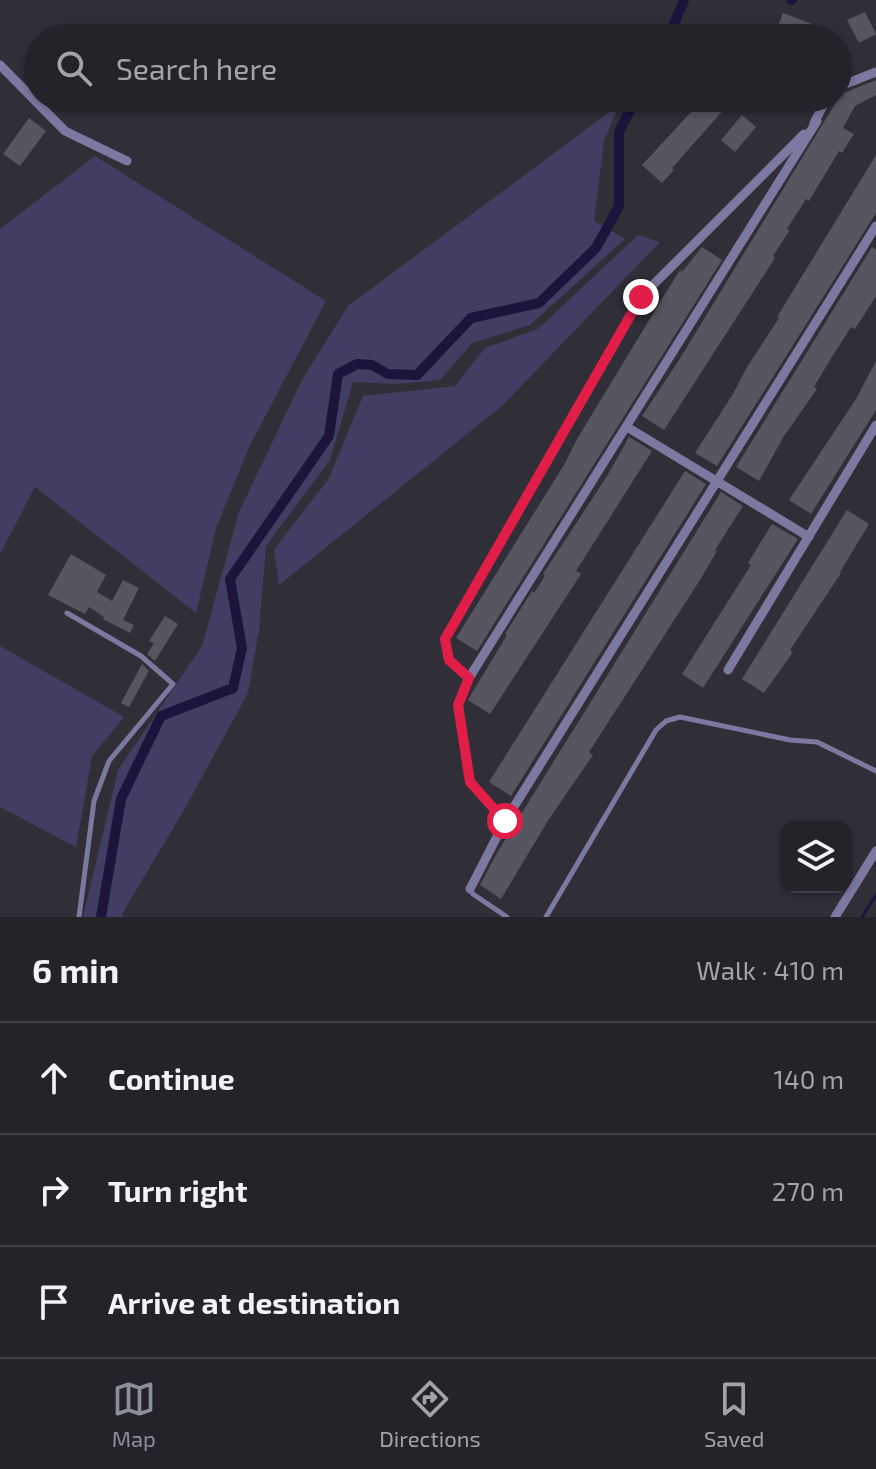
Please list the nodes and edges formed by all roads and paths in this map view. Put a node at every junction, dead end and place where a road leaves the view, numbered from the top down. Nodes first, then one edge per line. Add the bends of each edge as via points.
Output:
1 (0, 65) edge
2 (876, 72) edge
3 (852, 81) edge
4 (24, 89) edge
5 (46, 112) edge
6 (821, 112) edge
7 (817, 121) junction
8 (127, 161) dead end
9 (876, 226) edge
10 (876, 425) edge
11 (627, 427) junction
12 (717, 482) junction
13 (809, 537) junction
14 (67, 613) dead end
15 (728, 670) dead end
16 (469, 678) junction
17 (876, 771) edge
18 (505, 821) junction
19 (876, 851) edge
20 (470, 889) joint
21 (79, 917) edge
22 (507, 917) edge
23 (546, 917) edge
24 (835, 917) edge

1 - 4 street
2 - 3 street
5 - 8 street via 65,131
6 - 7 street
7 - 11 street
7 - 16 street via 641,297 445,639 449,660
9 - 12 street
10 - 13 street
11 - 12 street
11 - 16 street
12 - 13 street
12 - 18 street
13 - 15 street
14 - 21 lane via 141,656 173,684 109,761 94,801
16 - 18 street via 458,705 470,782
17 - 23 lane via 817,742 680,717 666,721
18 - 20 street
19 - 24 street
20 - 22 lane

